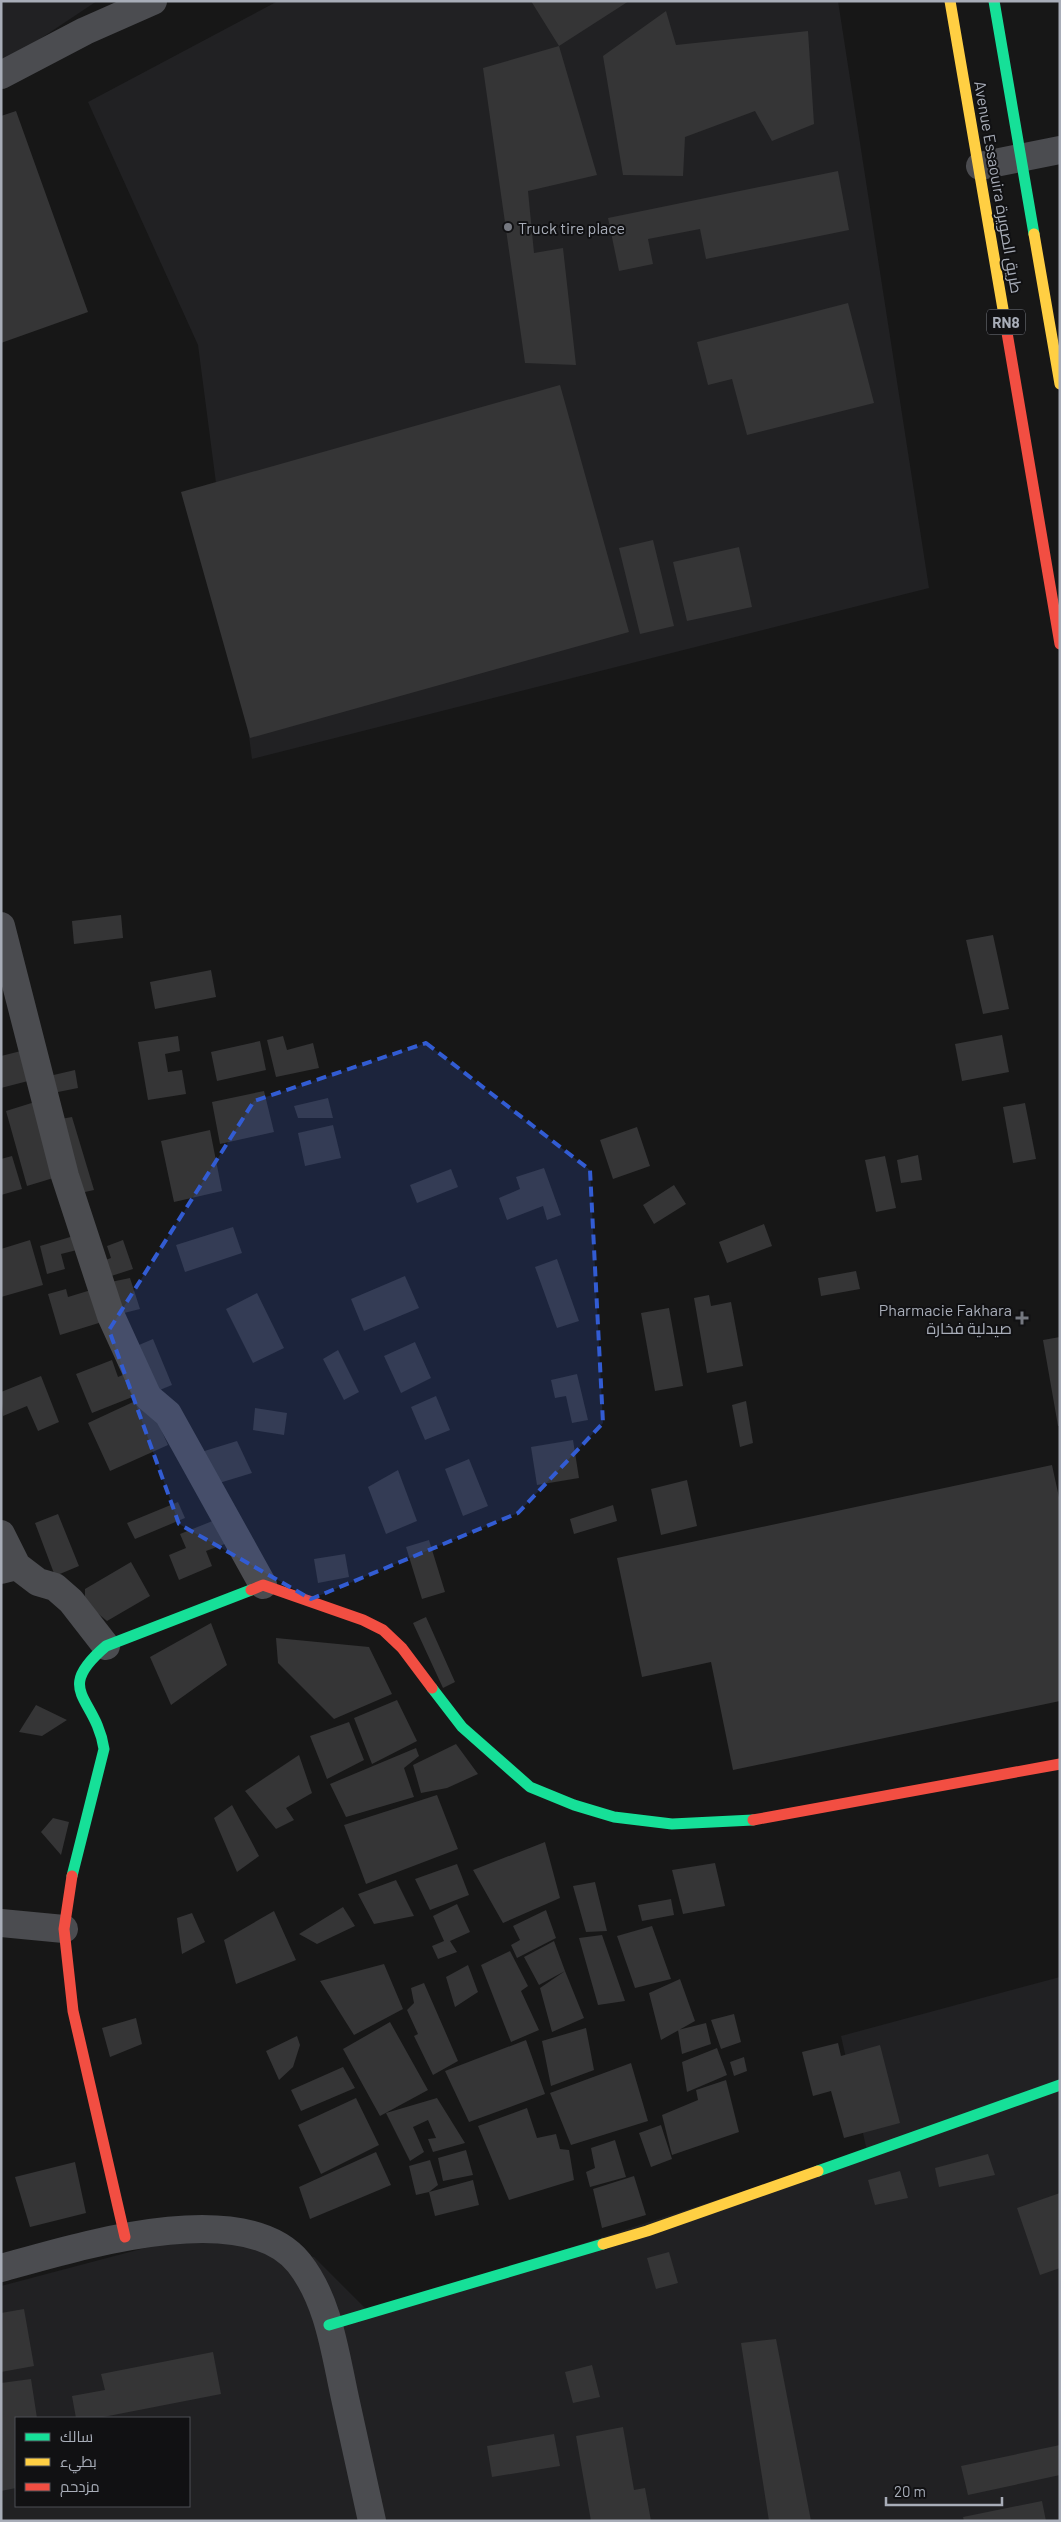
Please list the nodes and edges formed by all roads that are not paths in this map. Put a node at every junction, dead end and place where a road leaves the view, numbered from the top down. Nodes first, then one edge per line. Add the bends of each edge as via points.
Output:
1 (153, 1) edge
2 (950, 1) edge
3 (994, 1) edge
4 (1, 76) edge
5 (1060, 150) edge
6 (1022, 158) junction
7 (980, 166) junction
8 (1060, 384) edge
9 (1060, 644) edge
10 (1, 926) edge
11 (1, 1534) edge
12 (9, 1568) edge
13 (263, 1585) junction
14 (106, 1646) junction
15 (1060, 1764) edge
16 (1, 1923) edge
17 (64, 1929) junction
18 (1060, 2085) edge
19 (125, 2237) junction
20 (1, 2268) edge
21 (329, 2325) junction
22 (372, 2521) edge

1 - 4 street
2 - 7 street, Avenue Essaouira طريق الصويرة / RN8
3 - 6 street, Avenue Essaouira طريق الصويرة / RN8
5 - 6 street
6 - 7 street
6 - 8 street, Avenue Essaouira طريق الصويرة / RN8
7 - 9 street, Avenue Essaouira طريق الصويرة / RN8
10 - 13 street via 65,1176 112,1316 148,1397 168,1414
11 - 12 street
12 - 14 street via 55,1587 71,1601
13 - 14 street
13 - 15 street via 383,1630 402,1648 462,1727 530,1787 614,1817 672,1824 754,1820
14 - 17 street via 79,1670 80,1691 101,1728 104,1749 70,1885
16 - 17 street
17 - 19 street via 74,2011
18 - 21 street via 647,2231
19 - 20 street
19 - 21 street via 206,2228 241,2231 278,2244 298,2263 313,2287
21 - 22 street

